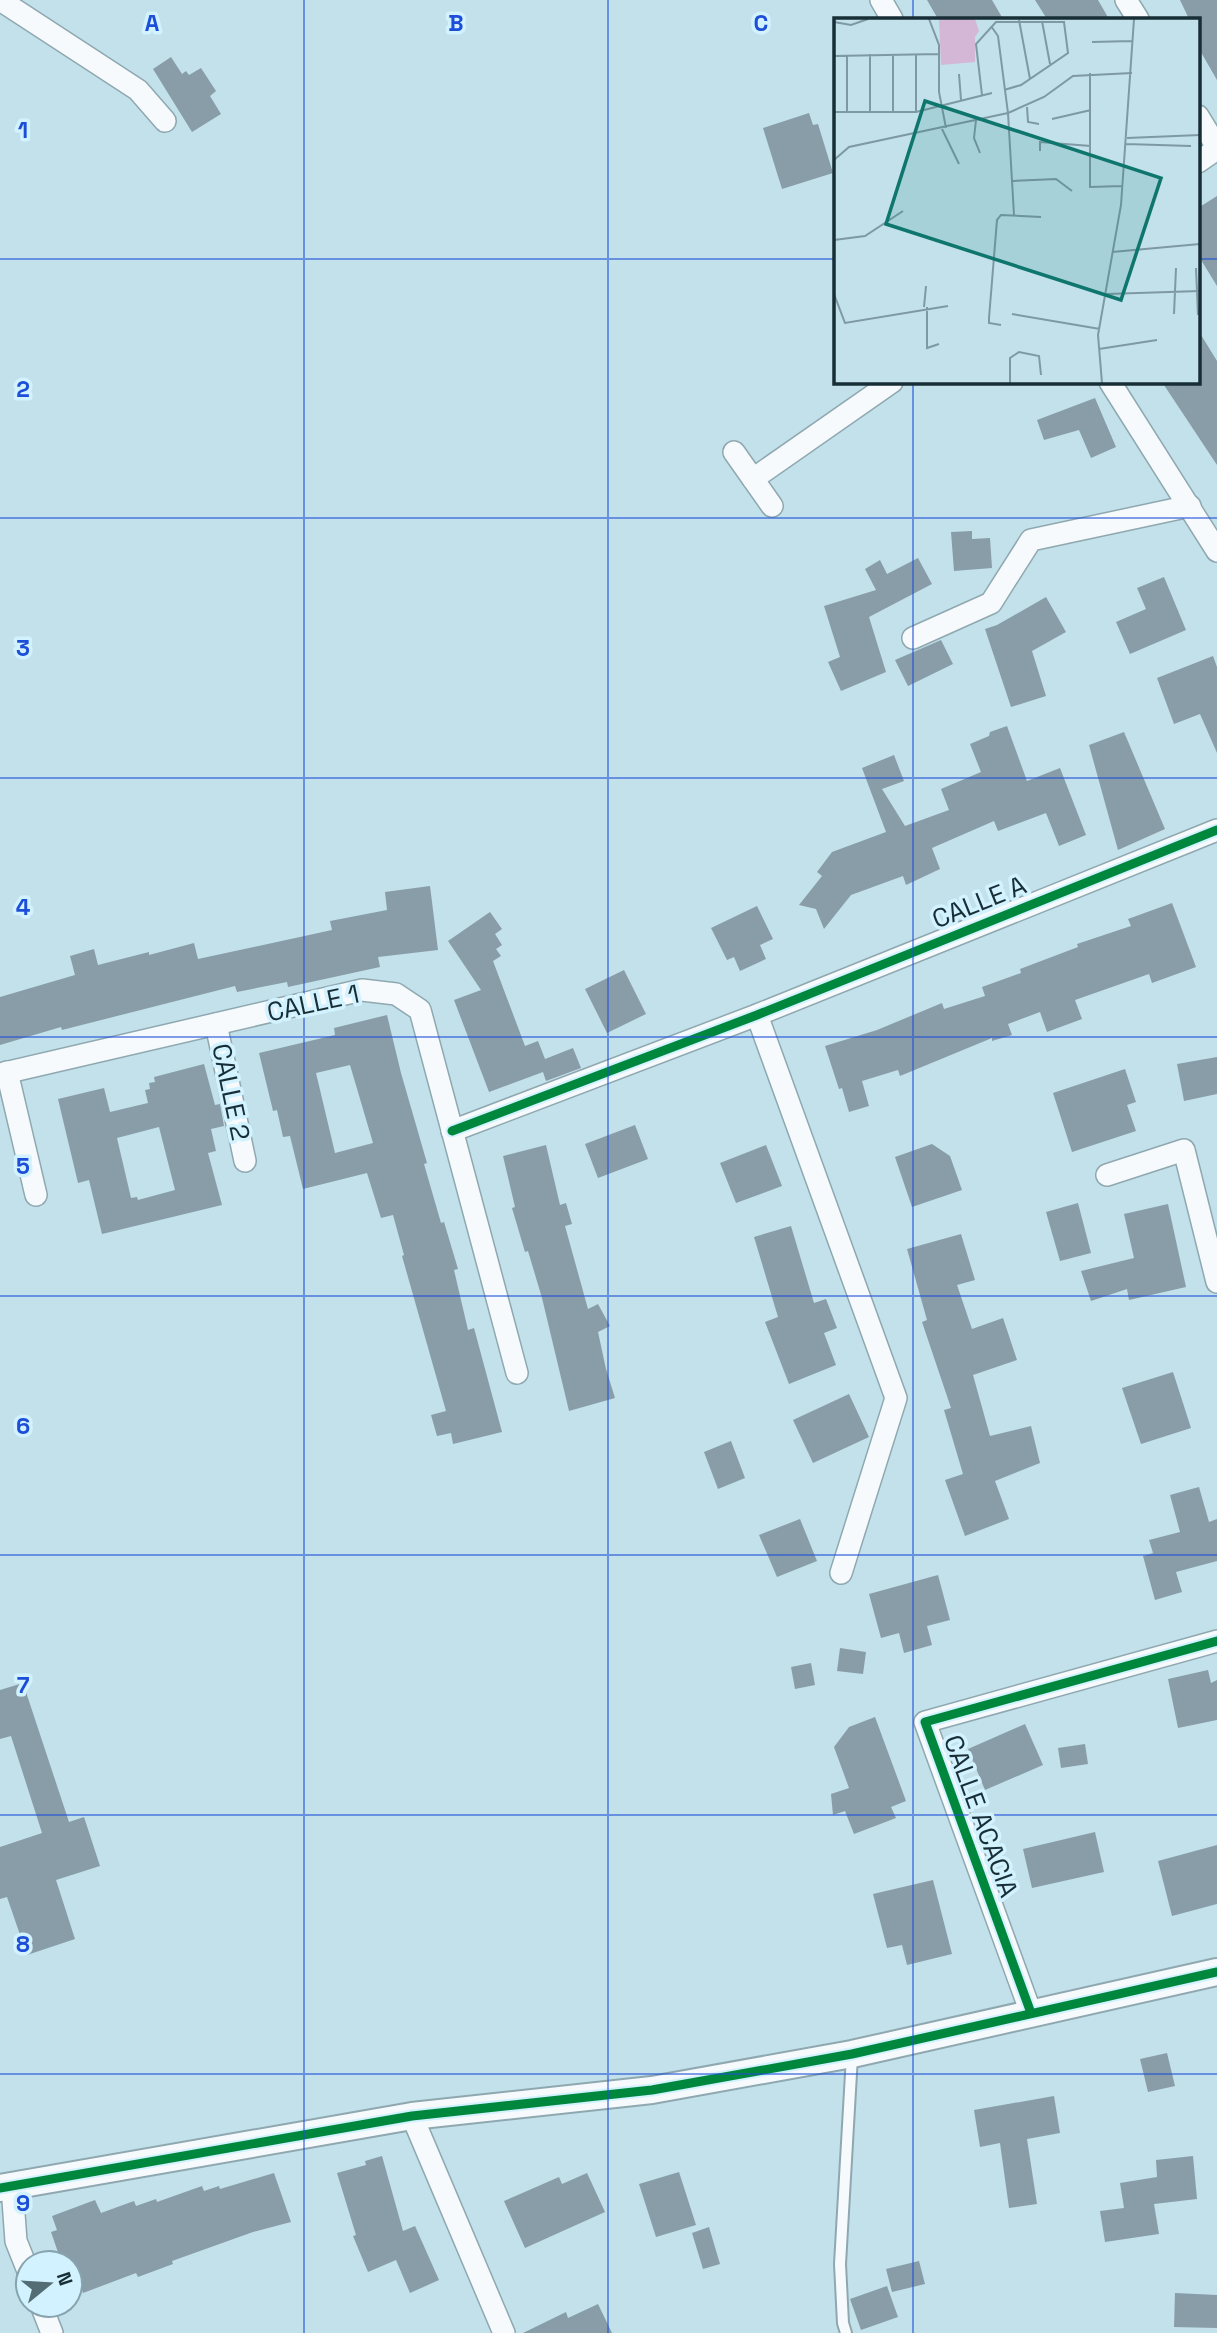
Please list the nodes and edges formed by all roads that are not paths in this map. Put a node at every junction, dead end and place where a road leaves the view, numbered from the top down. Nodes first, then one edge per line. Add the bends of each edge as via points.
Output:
1 (0, 0) edge
2 (881, 0) edge
3 (1126, 0) edge
4 (891, 18) edge
5 (1137, 18) edge
6 (1200, 119) edge
7 (165, 121) dead end
8 (1217, 148) edge
9 (1200, 161) edge
10 (891, 383) edge
11 (1111, 383) edge
12 (734, 452) dead end
13 (753, 479) junction
14 (772, 506) dead end
15 (1190, 506) junction
16 (1217, 551) edge
17 (913, 638) dead end
18 (1217, 830) edge
19 (757, 1015) junction
20 (216, 1024) junction
21 (4, 1073) edge
22 (452, 1131) junction
23 (245, 1161) dead end
24 (1107, 1175) dead end
25 (36, 1195) dead end
26 (1217, 1282) edge
27 (517, 1373) dead end
28 (841, 1573) dead end
29 (1217, 1642) edge
30 (1217, 1972) edge
31 (1031, 2013) junction
32 (852, 2053) junction
33 (412, 2116) junction
34 (6, 2187) edge
35 (19, 2249) edge
36 (504, 2333) edge
37 (846, 2333) edge

1 - 7 street via 138,90
2 - 4 street
3 - 5 street
6 - 8 street
8 - 9 street
10 - 13 street
11 - 15 street
12 - 13 street
13 - 14 street
15 - 16 street
15 - 17 street via 1031,540 991,603
18 - 19 street, CALLE A
19 - 22 street, CALLE A
19 - 28 street via 896,1398
20 - 21 street, CALLE 1
20 - 22 street, CALLE 1 via 362,990 396,993 420,1010
20 - 23 street, CALLE 2
21 - 25 street
22 - 27 street, CALLE 1
24 - 26 street via 1184,1150
29 - 31 street, CALLE ACACIA via 925,1722
30 - 31 street
31 - 32 street
32 - 33 street via 652,2090
32 - 37 lane via 840,2264
33 - 34 street
33 - 36 street
34 - 35 street

